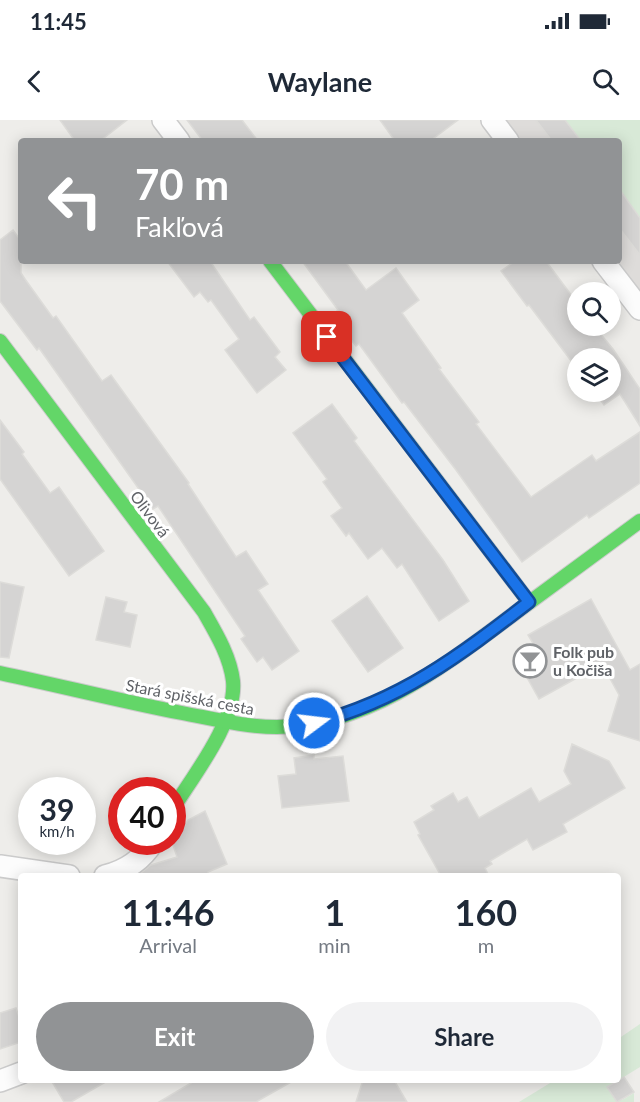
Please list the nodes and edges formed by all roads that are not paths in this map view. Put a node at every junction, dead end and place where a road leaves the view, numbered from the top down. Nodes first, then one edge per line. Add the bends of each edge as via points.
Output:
1 (163, 120) edge
2 (492, 120) edge
3 (177, 138) edge
4 (506, 138) edge
5 (272, 264) edge
6 (605, 264) edge
7 (640, 309) edge
8 (0, 341) edge
9 (640, 521) edge
10 (529, 602) junction
11 (0, 673) edge
12 (223, 722) junction
13 (186, 787) edge
14 (143, 855) edge
15 (0, 866) edge
16 (48, 873) edge
17 (117, 873) edge
18 (18, 1074) edge
19 (0, 1081) edge

1 - 3 street
2 - 4 street
5 - 10 street
6 - 7 street
8 - 12 street, Olivová via 204,612 223,649 232,678 233,692
9 - 10 street, Stará spišská cesta
10 - 12 street, Stará spišská cesta via 435,672 339,717 291,726 256,727
11 - 12 street, Stará spišská cesta
12 - 13 street, Olivová
14 - 17 street
15 - 16 street
18 - 19 street

